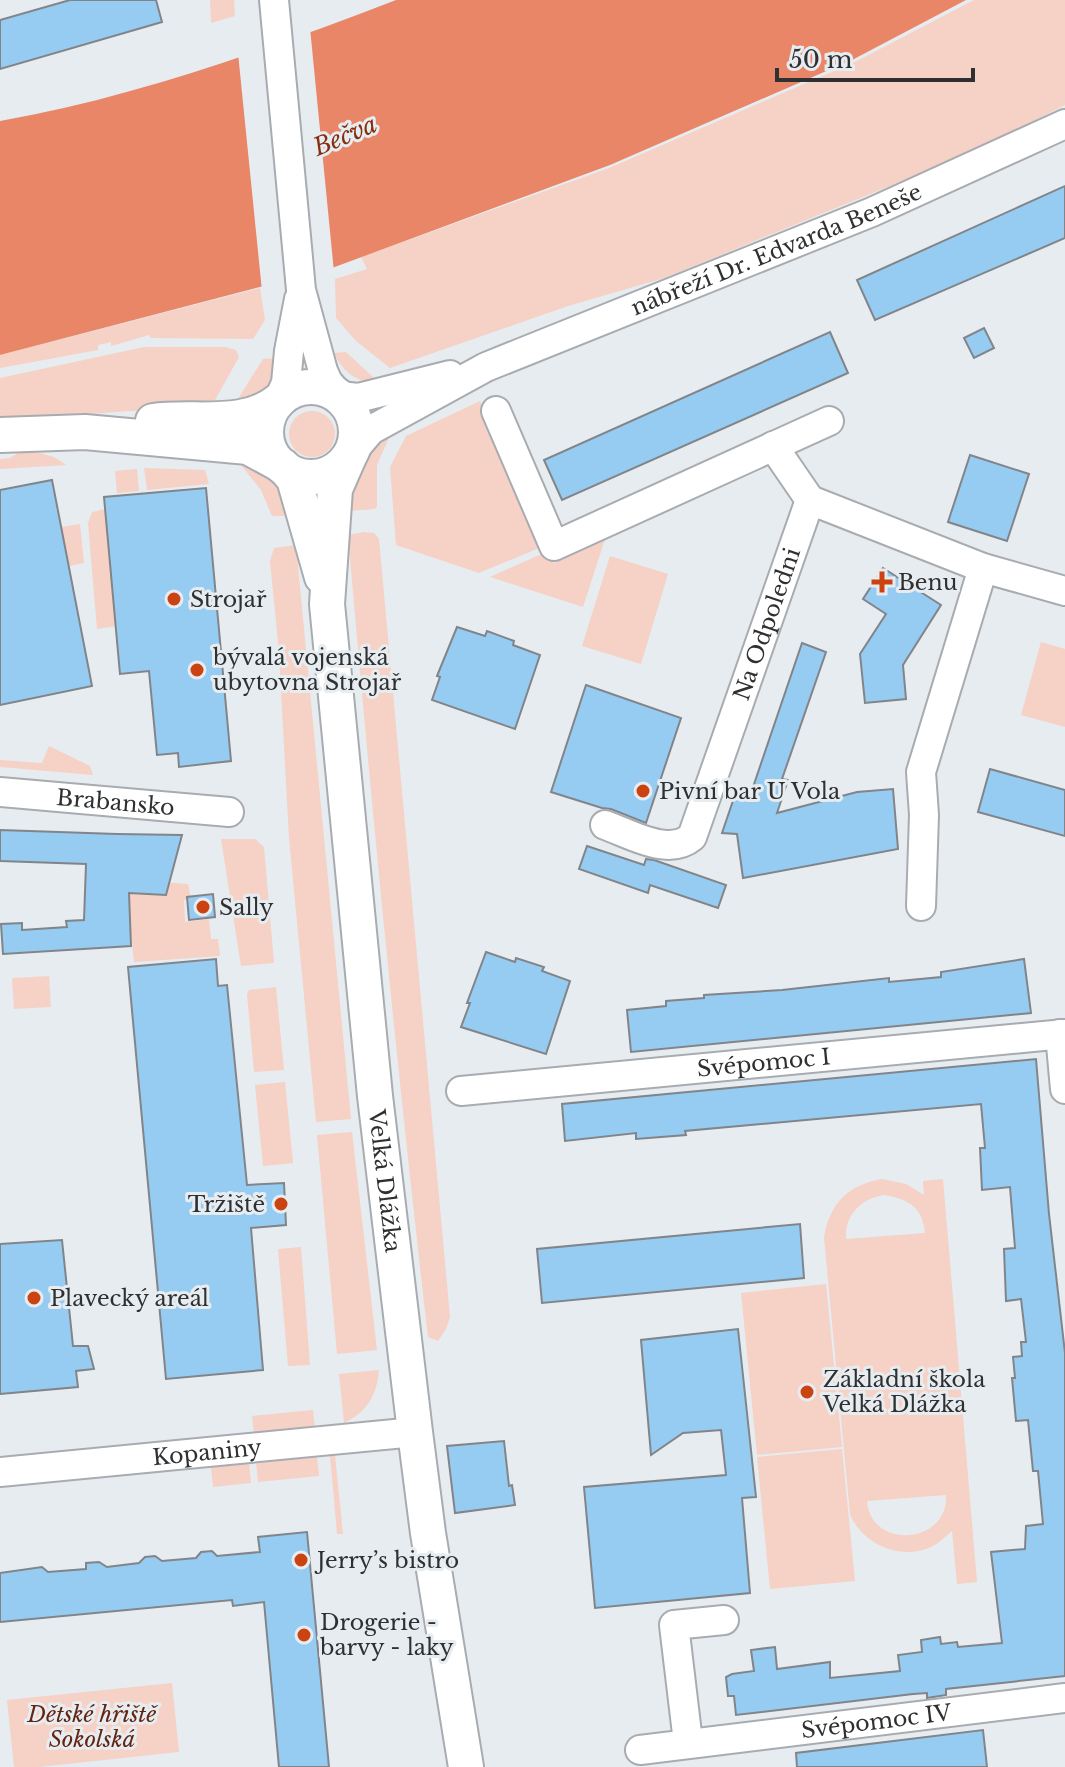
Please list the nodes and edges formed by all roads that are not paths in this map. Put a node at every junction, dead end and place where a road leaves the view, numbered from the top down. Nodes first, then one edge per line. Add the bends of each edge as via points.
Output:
1 (274, 0) edge
2 (1065, 124) edge
3 (301, 290) junction
4 (486, 367) junction
5 (340, 396) junction
6 (278, 401) junction
7 (496, 411) dead end
8 (829, 421) dead end
9 (85, 432) junction
10 (0, 435) edge
11 (773, 446) junction
12 (351, 454) junction
13 (283, 466) junction
14 (810, 500) junction
15 (983, 568) junction
16 (326, 591) junction
17 (1065, 591) edge
18 (0, 792) edge
19 (229, 812) dead end
20 (605, 825) dead end
21 (921, 906) dead end
22 (1062, 1034) edge
23 (1065, 1089) edge
24 (461, 1091) dead end
25 (415, 1432) junction
26 (0, 1472) edge
27 (724, 1620) dead end
28 (1065, 1698) edge
29 (688, 1742) junction
30 (640, 1750) dead end
31 (466, 1767) edge

1 - 3 street
2 - 4 street, nábřeží Dr. Edvarda Beneše via 872,212
3 - 5 street via 323,371
3 - 6 street via 286,383
4 - 5 street, nábřeží Dr. Edvarda Beneše via 358,398
4 - 12 street, nábřeží Dr. Edvarda Beneše via 371,430
5 - 6 street via 308,386
5 - 12 street via 357,427
6 - 9 street via 243,418 163,420
6 - 13 street via 266,435
7 - 11 street via 554,546
8 - 11 street
9 - 10 street
9 - 13 street via 248,447
11 - 14 street
12 - 13 street via 336,470 318,477
12 - 16 street, Velká Dlážka via 335,489
13 - 16 street, Velká Dlážka via 298,488
14 - 15 street
14 - 20 street, Na Odpoledni via 692,837 672,847
15 - 17 street
15 - 21 street via 921,772
16 - 25 street, Velká Dlážka via 372,1067
18 - 19 street, Brabansko
22 - 23 street
22 - 24 street, Svépomoc I
25 - 26 street, Kopaniny
25 - 31 street, Velká Dlážka
27 - 29 street via 674,1625
28 - 29 street, Svépomoc IV
29 - 30 street, Svépomoc IV

